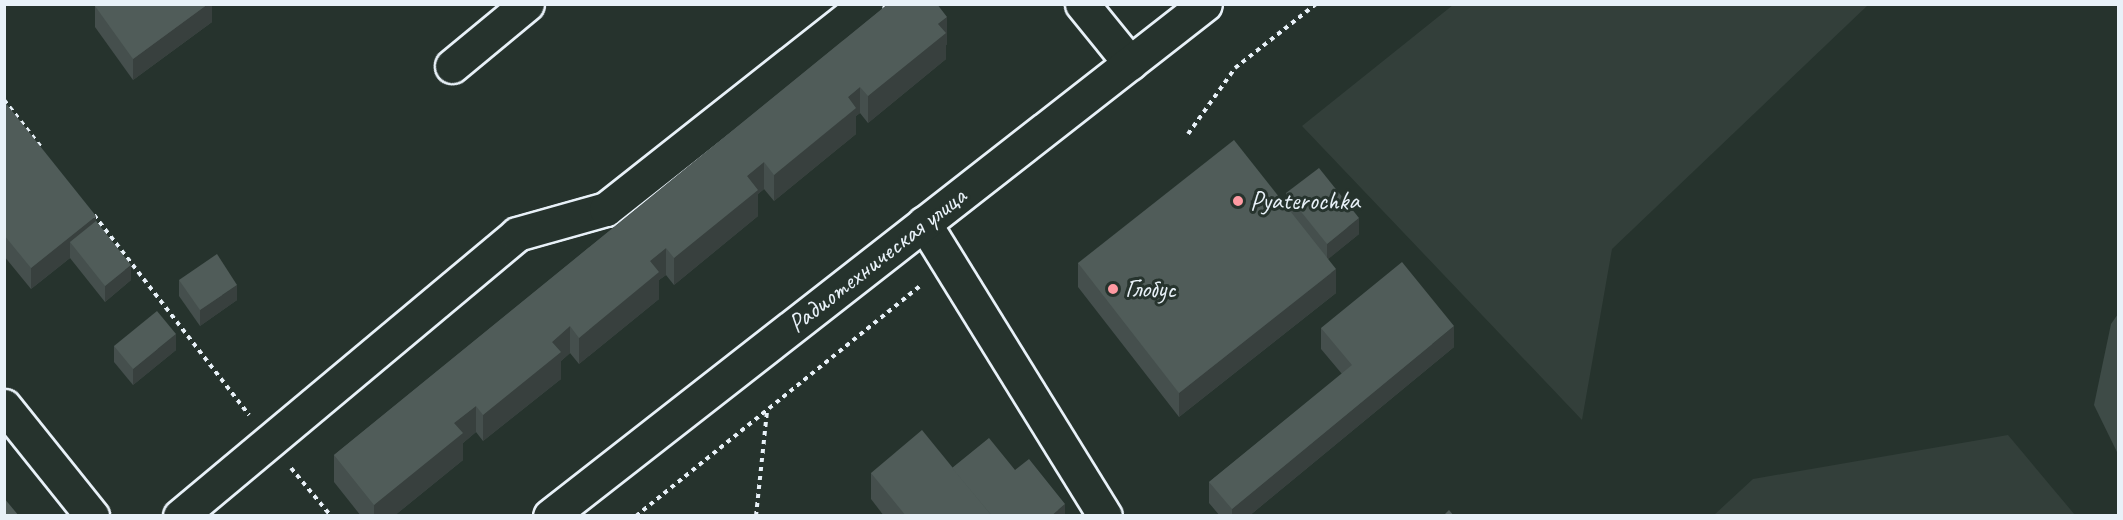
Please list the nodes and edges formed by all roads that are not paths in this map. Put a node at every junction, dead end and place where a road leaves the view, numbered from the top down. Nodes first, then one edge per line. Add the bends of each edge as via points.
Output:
1 (527, 4) edge
2 (866, 4) edge
3 (1082, 4) edge
4 (1205, 4) edge
5 (1130, 63) junction
6 (452, 66) dead end
7 (924, 223) junction
8 (4, 406) edge
9 (554, 514) edge
10 (92, 516) edge
11 (180, 516) edge
12 (1105, 516) edge

1 - 6 street
2 - 11 street via 606,209 517,234
3 - 5 street
4 - 5 street, Радиотехническая улица
5 - 7 street, Радиотехническая улица
7 - 9 street, Радиотехническая улица
7 - 12 street
8 - 10 street

